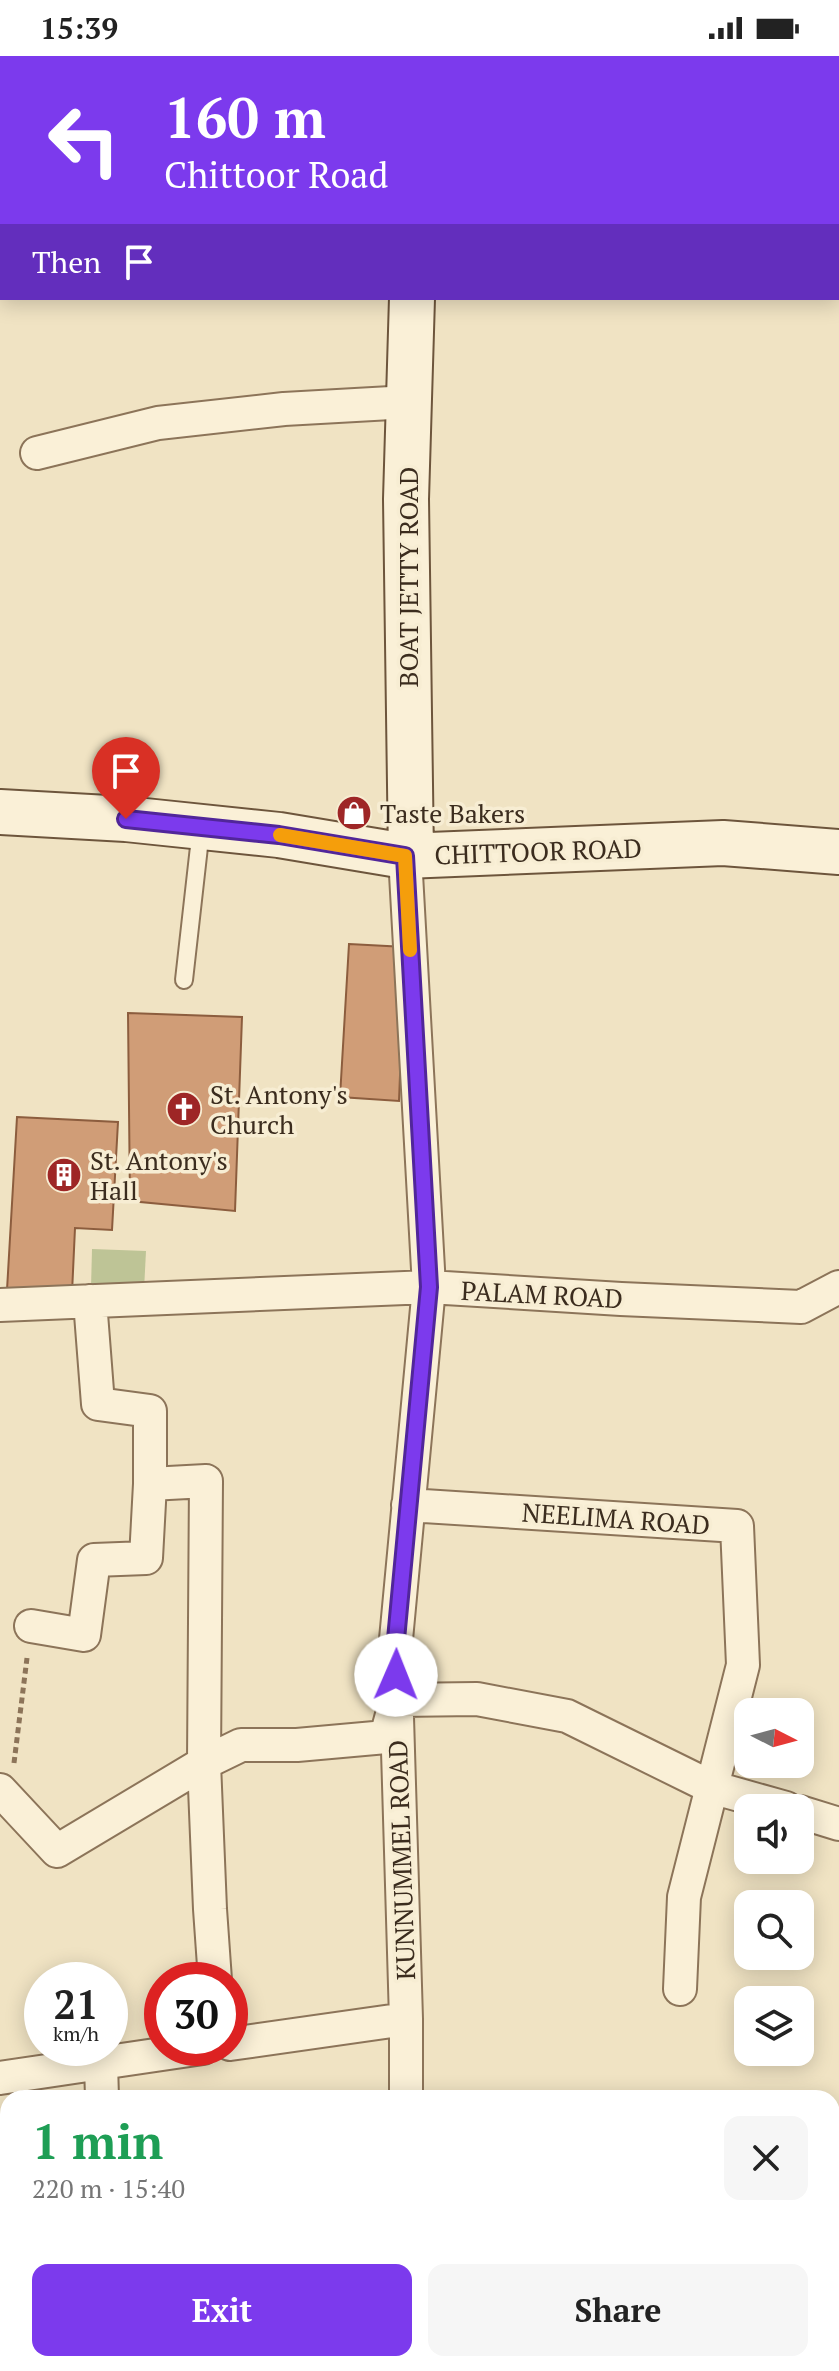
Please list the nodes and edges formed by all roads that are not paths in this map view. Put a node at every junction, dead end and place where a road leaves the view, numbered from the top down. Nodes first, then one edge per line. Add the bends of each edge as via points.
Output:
1 (412, 300) edge
2 (409, 402) junction
3 (37, 453) dead end
4 (0, 812) edge
5 (201, 827) junction
6 (839, 852) edge
7 (408, 856) junction
8 (184, 980) dead end
9 (429, 1287) junction
10 (839, 1287) edge
11 (90, 1301) junction
12 (0, 1305) edge
13 (150, 1484) junction
14 (408, 1505) junction
15 (31, 1626) road end
16 (396, 1700) junction
17 (204, 1763) junction
18 (711, 1787) junction
19 (736, 1794) edge
20 (5, 1795) edge
21 (814, 1816) edge
22 (839, 1824) edge
23 (214, 1962) edge
24 (680, 1989) dead end
25 (406, 2019) junction
26 (248, 2041) edge
27 (81, 2066) edge
28 (101, 2066) edge
29 (0, 2078) edge
30 (102, 2090) edge
31 (406, 2090) edge

1 - 2 main road, BOAT JETTY ROAD
2 - 3 street via 158,423
2 - 7 main road, BOAT JETTY ROAD
4 - 5 main road, CHITTOOR ROAD
5 - 7 main road, CHITTOOR ROAD
5 - 8 lane
6 - 7 main road, CHITTOOR ROAD via 723,843
7 - 9 street, KUNNUMMEL ROAD
9 - 10 street, PALAM ROAD via 801,1307
9 - 11 street, PALAM ROAD
9 - 14 street, KUNNUMMEL ROAD
11 - 12 street, PALAM ROAD
11 - 13 street via 98,1404 150,1411
13 - 15 street via 146,1558 94,1560 84,1635
13 - 17 street via 206,1481
14 - 16 street, KUNNUMMEL ROAD via 395,1650
14 - 18 street, NEELIMA ROAD via 737,1526 743,1665
16 - 17 street via 386,1737 241,1745
16 - 18 street via 477,1699 567,1716
16 - 25 street, KUNNUMMEL ROAD
17 - 20 street via 57,1851
17 - 23 street
18 - 19 street
18 - 24 street, NEELIMA ROAD via 684,1897
21 - 22 street
25 - 26 street
25 - 31 street, KUNNUMMEL ROAD
27 - 29 street
28 - 30 street

